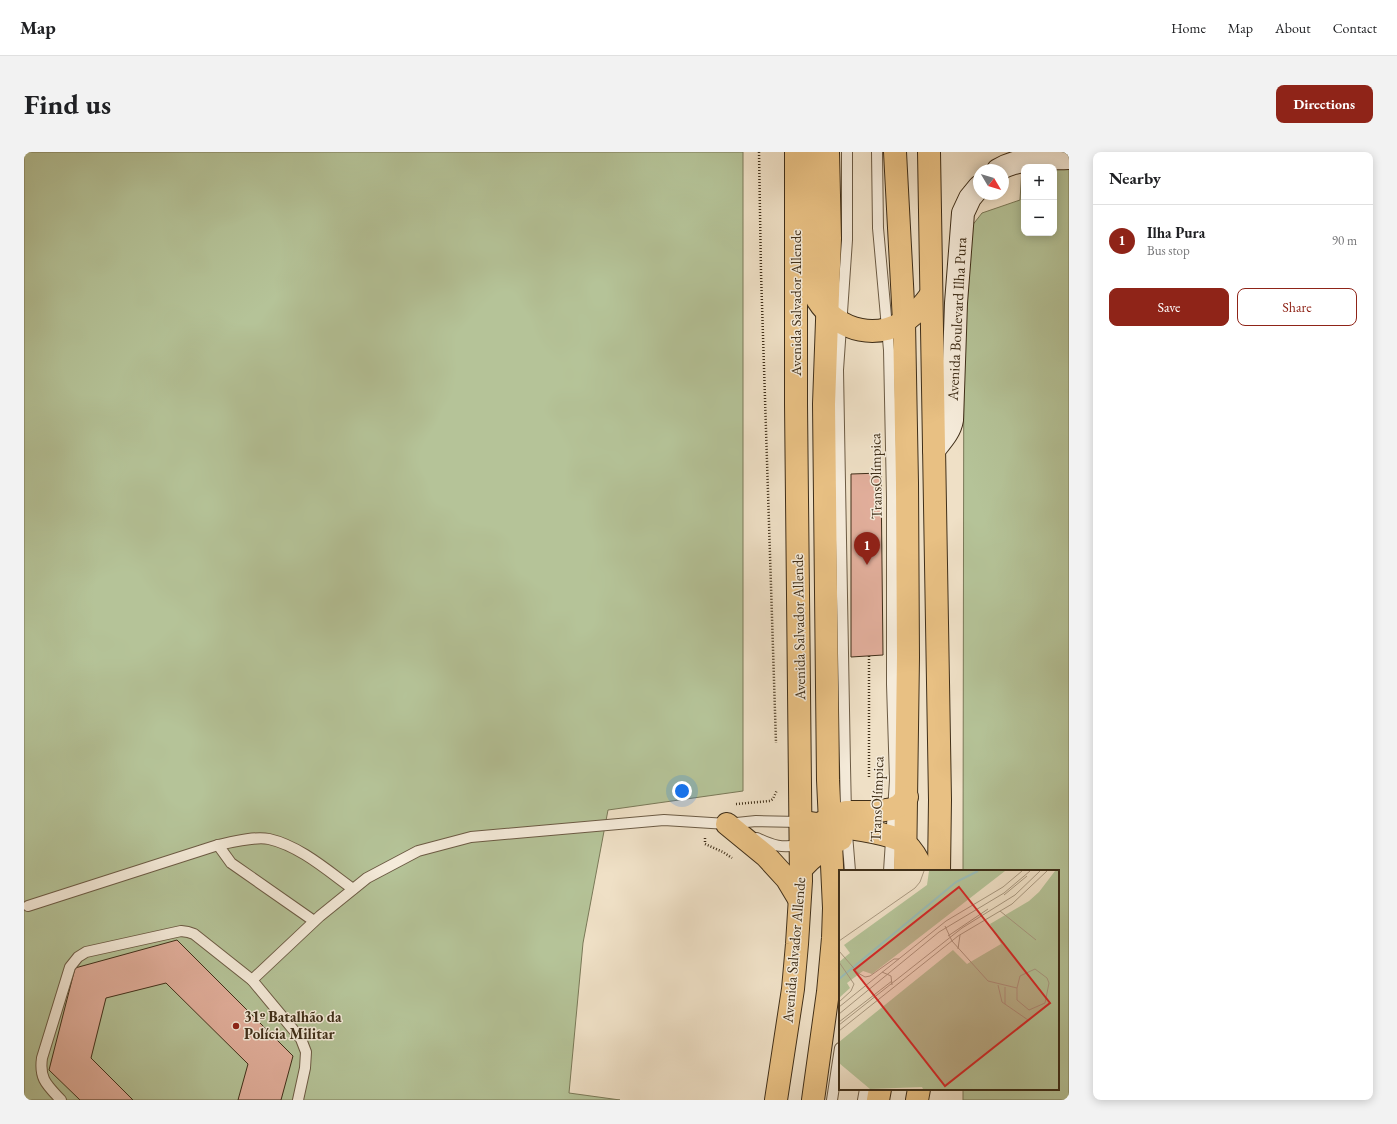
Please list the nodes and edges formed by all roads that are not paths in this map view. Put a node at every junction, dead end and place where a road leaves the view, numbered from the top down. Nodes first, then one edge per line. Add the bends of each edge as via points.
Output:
1 (796, 152) edge
2 (809, 152) edge
3 (828, 152) edge
4 (847, 152) edge
5 (877, 152) edge
6 (895, 152) edge
7 (929, 152) edge
8 (1069, 158) edge
9 (1009, 165) edge
10 (973, 194) edge
11 (930, 296) junction
12 (834, 318) junction
13 (895, 326) junction
14 (934, 450) junction
15 (900, 803) junction
16 (727, 824) junction
17 (835, 827) junction
18 (898, 840) junction
19 (218, 845) junction
20 (800, 845) junction
21 (800, 870) junction
22 (850, 870) edge
23 (888, 870) edge
24 (905, 870) edge
25 (922, 870) edge
26 (939, 870) edge
27 (353, 889) junction
28 (799, 899) junction
29 (28, 906) dead end
30 (314, 921) junction
31 (252, 980) junction
32 (839, 1054) edge
33 (865, 1090) edge
34 (880, 1090) edge
35 (919, 1090) edge
36 (61, 1100) edge
37 (298, 1100) edge
38 (776, 1100) edge
39 (813, 1100) edge
40 (832, 1100) edge
41 (863, 1100) edge
42 (878, 1100) edge
43 (917, 1100) edge

1 - 17 main road, Avenida Salvador Allende via 796,412
2 - 12 main road via 810,286 818,303
3 - 12 main road, Avenida Salvador Allende
4 - 12 lane via 847,240
5 - 13 lane via 878,228
6 - 13 main road
7 - 11 main road
8 - 9 street via 1029,160
10 - 14 street, Avenida Boulevard Ilha Pura via 963,213 956,303 952,420
11 - 13 main road via 918,311
11 - 14 main road
12 - 13 main road via 861,330
12 - 17 main road, Avenida Salvador Allende via 824,404
13 - 15 main road via 908,491 908,657
14 - 26 main road
15 - 17 main road
15 - 18 main road
16 - 17 lane via 756,821
16 - 20 lane via 770,844 789,847
16 - 27 lane via 664,820 472,837 418,852 367,878
16 - 28 main road via 766,856 787,879
17 - 18 main road
17 - 20 main road
17 - 21 main road
17 - 22 lane, TransOlímpica
17 - 39 main road, Avenida Salvador Allende via 833,938
18 - 23 lane, TransOlímpica
18 - 24 main road
18 - 25 main road via 915,855
19 - 27 lane via 242,840 268,839 297,850
19 - 29 lane
19 - 30 lane via 231,863
20 - 21 main road, Avenida Salvador Allende
21 - 28 main road, Avenida Salvador Allende
27 - 30 lane
28 - 38 main road, Avenida Salvador Allende via 793,989
30 - 31 lane
31 - 36 lane via 188,932 180,931 86,952 78,957 70,967 42,1058 41,1068 47,1086
31 - 37 lane via 301,1040 306,1052
32 - 40 lane
33 - 41 lane
34 - 42 main road
35 - 43 main road

